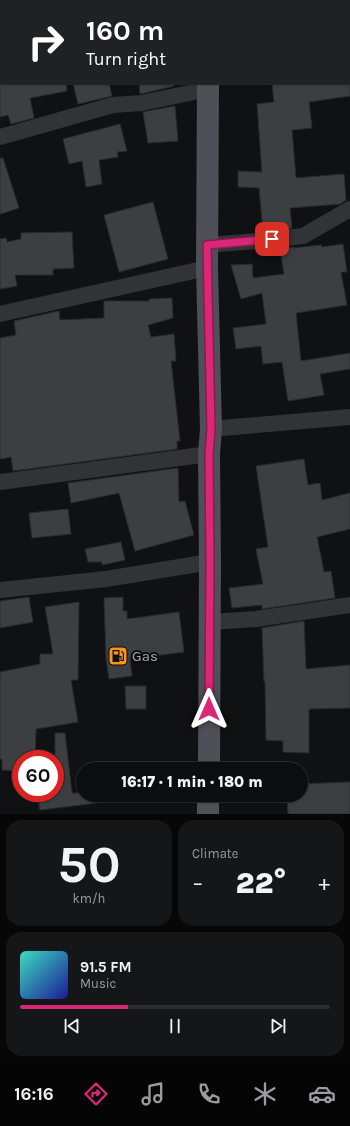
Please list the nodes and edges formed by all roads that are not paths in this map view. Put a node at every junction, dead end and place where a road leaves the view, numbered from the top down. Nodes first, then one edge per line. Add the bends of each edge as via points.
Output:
1 (208, 86) edge
2 (0, 137) edge
3 (350, 209) edge
4 (207, 245) junction
5 (207, 268) junction
6 (0, 314) edge
7 (350, 418) edge
8 (211, 429) junction
9 (209, 454) junction
10 (0, 482) edge
11 (210, 562) junction
12 (0, 590) edge
13 (350, 605) edge
14 (210, 622) junction
15 (209, 762) edge
16 (208, 802) edge
17 (208, 814) edge

1 - 2 street via 142,103 113,105
1 - 4 main road
3 - 4 street via 303,236
4 - 5 main road
5 - 6 street
5 - 8 main road
7 - 8 street
8 - 9 main road
9 - 10 street
9 - 11 main road
11 - 12 street via 106,579
11 - 14 main road
13 - 14 street via 256,619
14 - 15 main road
16 - 17 main road

